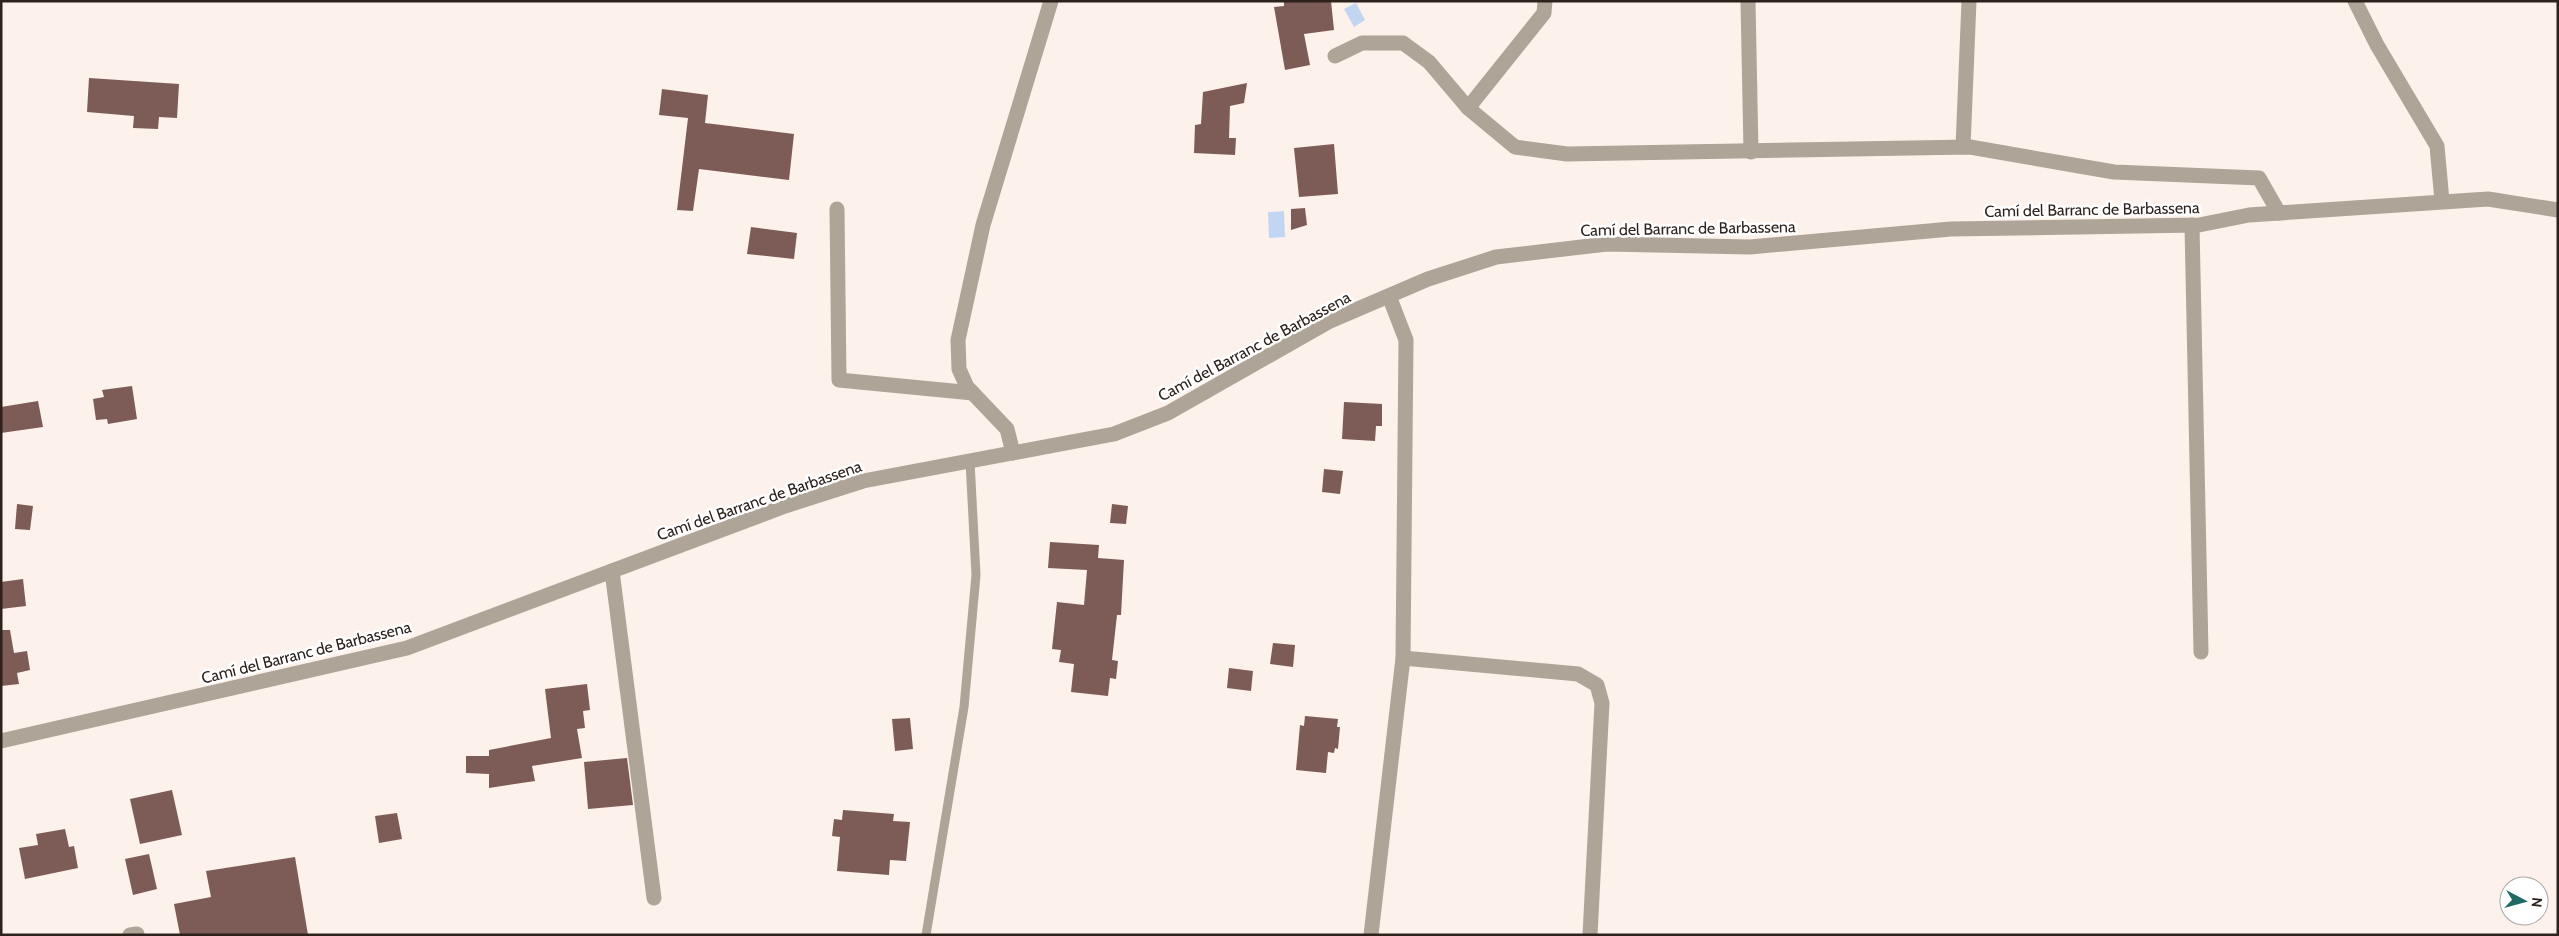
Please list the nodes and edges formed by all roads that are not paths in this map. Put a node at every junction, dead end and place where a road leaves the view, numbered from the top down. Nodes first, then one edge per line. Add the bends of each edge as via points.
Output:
1 (1050, 1) edge
2 (1545, 1) edge
3 (1748, 1) edge
4 (1969, 1) edge
5 (2355, 1) edge
6 (1335, 56) dead end
7 (1468, 108) junction
8 (1963, 147) junction
9 (1751, 152) junction
10 (2442, 202) junction
11 (837, 209) dead end
12 (2558, 210) edge
13 (2279, 214) junction
14 (2192, 225) junction
15 (1389, 296) junction
16 (973, 394) junction
17 (1013, 453) junction
18 (970, 461) junction
19 (612, 571) junction
20 (2201, 652) dead end
21 (1403, 658) junction
22 (1, 741) edge
23 (654, 898) dead end
24 (926, 935) edge
25 (1371, 935) edge
26 (1590, 935) edge

1 - 16 street via 983,225 966,298 958,340 959,369
2 - 7 street via 1544,13
3 - 9 street
4 - 8 street
5 - 10 street via 2377,46 2437,146
6 - 7 street via 1362,43 1404,43 1429,62
7 - 9 street via 1516,147 1567,154
8 - 9 street
8 - 13 street via 2114,172 2259,178
10 - 12 street, Camí del Barranc de Barbassena via 2488,199
10 - 13 street, Camí del Barranc de Barbassena
11 - 16 street via 839,380
13 - 14 street, Camí del Barranc de Barbassena via 2249,215
14 - 15 street, Camí del Barranc de Barbassena via 1951,230 1750,247 1607,244 1496,257 1428,279
14 - 20 street
15 - 17 street, Camí del Barranc de Barbassena via 1330,321 1168,413 1114,434
15 - 21 street via 1406,340
16 - 17 street via 1008,429
17 - 18 street, Camí del Barranc de Barbassena
18 - 19 street, Camí del Barranc de Barbassena via 863,481 785,506
18 - 24 lane via 975,585 964,707
19 - 22 street, Camí del Barranc de Barbassena via 407,648
19 - 23 street
21 - 25 street
21 - 26 street via 1578,674 1597,685 1602,703

